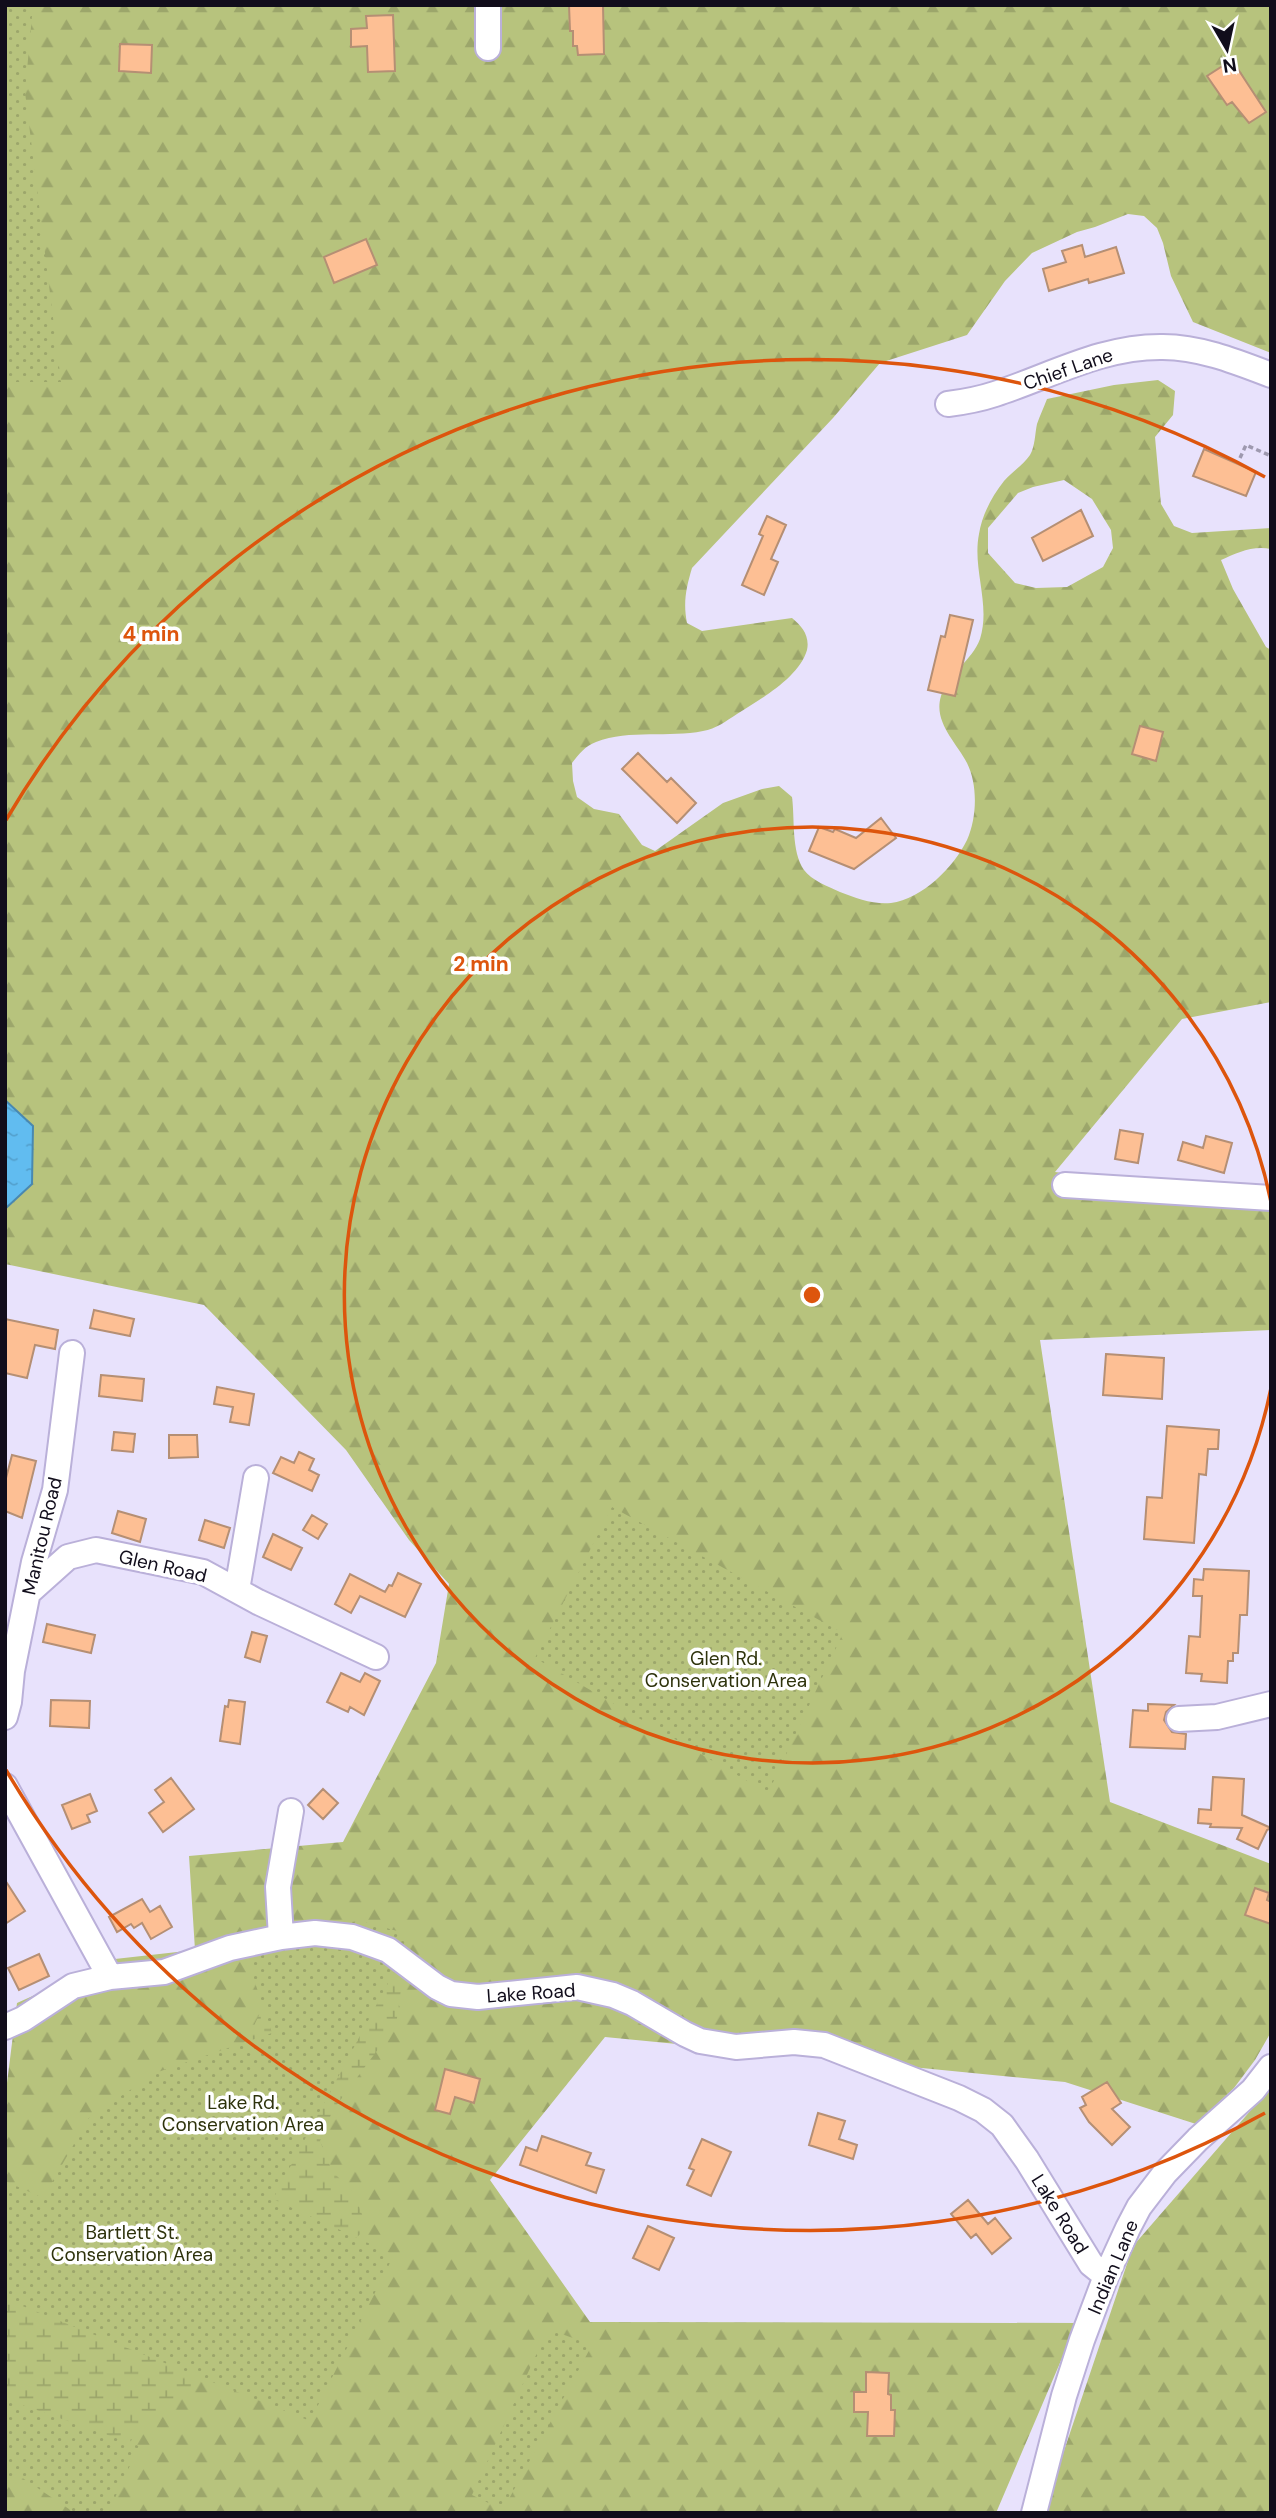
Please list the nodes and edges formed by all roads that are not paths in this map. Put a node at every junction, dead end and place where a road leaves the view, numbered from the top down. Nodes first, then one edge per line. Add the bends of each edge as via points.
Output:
1 (488, 5) edge
2 (488, 48) dead end
3 (1271, 375) edge
4 (948, 404) dead end
5 (1065, 1185) dead end
6 (1271, 1198) edge
7 (72, 1353) dead end
8 (256, 1478) dead end
9 (237, 1590) junction
10 (30, 1591) junction
11 (15, 1617) edge
12 (376, 1657) dead end
13 (1271, 1704) edge
14 (5, 1717) edge
15 (1179, 1719) dead end
16 (5, 1786) edge
17 (291, 1811) dead end
18 (281, 1937) junction
19 (110, 1976) junction
20 (5, 2027) edge
21 (1271, 2067) edge
22 (1106, 2276) junction
23 (1034, 2513) edge

1 - 2 street
3 - 4 street, Chief Lane via 1206,353 1165,346 1133,348 1068,365 991,396
5 - 6 street
7 - 10 street, Manitou Road via 55,1490
8 - 9 street
9 - 10 street, Glen Road via 203,1572 96,1550 68,1557
9 - 12 street, Glen Road
10 - 11 street, Manitou Road
11 - 14 street, Manitou Road
13 - 15 street via 1217,1717
16 - 19 street
17 - 18 street via 278,1887
18 - 19 street, Lake Road via 230,1948 164,1972
18 - 22 street, Lake Road via 315,1933 352,1937 388,1950 451,1994 478,1997 577,1987 613,1995 700,2040 736,2047 794,2042 824,2045 959,2098 1002,2124 1091,2264
19 - 20 street, Lake Road via 73,1986
21 - 22 street, Indian Lane via 1151,2190
22 - 23 street, Indian Lane via 1064,2396

